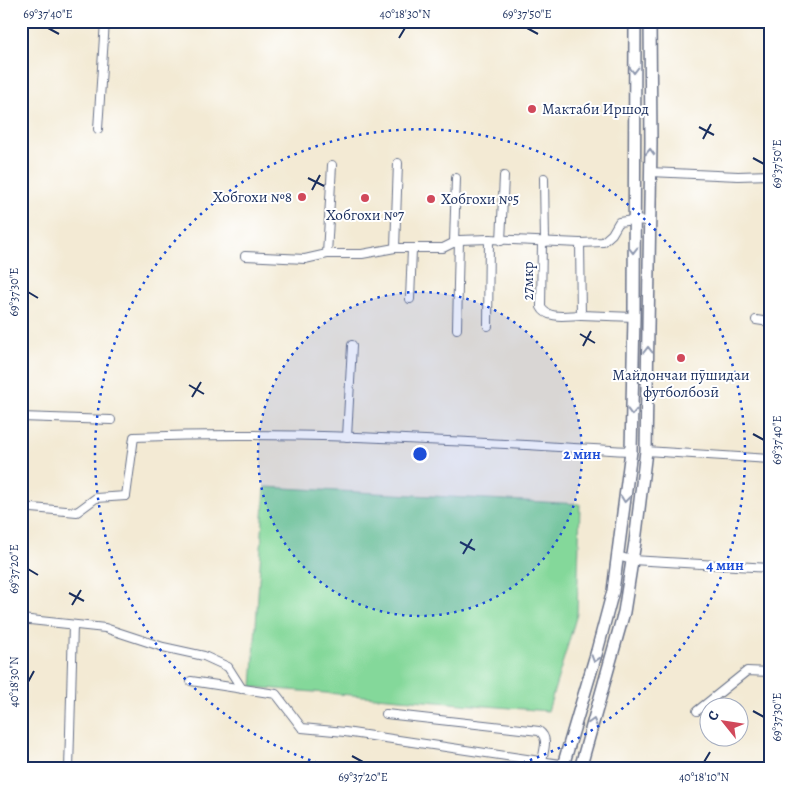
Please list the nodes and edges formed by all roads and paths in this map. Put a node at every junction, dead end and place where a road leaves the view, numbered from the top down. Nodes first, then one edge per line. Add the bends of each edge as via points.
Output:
1 (105, 21) edge
2 (635, 21) edge
3 (650, 21) edge
4 (98, 129) dead end
5 (398, 163) dead end
6 (332, 165) dead end
7 (650, 172) junction
8 (770, 175) edge
9 (504, 176) dead end
10 (456, 178) dead end
11 (544, 178) dead end
12 (633, 220) junction
13 (649, 221) junction
14 (489, 239) junction
15 (456, 241) junction
16 (501, 241) junction
17 (543, 242) junction
18 (580, 243) junction
19 (395, 248) junction
20 (412, 248) junction
21 (327, 254) junction
22 (244, 256) dead end
23 (410, 299) dead end
24 (581, 315) junction
25 (634, 317) junction
26 (756, 320) dead end
27 (770, 322) edge
28 (488, 326) dead end
29 (457, 330) dead end
30 (352, 345) dead end
31 (21, 417) edge
32 (111, 420) dead end
33 (347, 437) junction
34 (631, 451) junction
35 (646, 451) junction
36 (770, 459) edge
37 (21, 507) edge
38 (617, 556) junction
39 (632, 560) junction
40 (770, 568) edge
41 (21, 619) edge
42 (73, 625) junction
43 (770, 672) edge
44 (190, 681) dead end
45 (242, 689) junction
46 (697, 711) dead end
47 (386, 714) dead end
48 (542, 761) junction
49 (563, 766) edge
50 (580, 768) edge
51 (69, 769) edge

1 - 4 street
2 -> 12 highway
7 -> 3 highway
5 - 19 street
6 - 21 street
7 - 8 street
7 - 13 highway
9 - 16 street
10 - 15 street
11 - 17 street, 27мкр
12 - 13 street
12 - 18 street, 27мкр via 619,222 603,242
12 -> 25 highway
35 -> 13 highway
14 - 15 street, 27мкр
14 - 16 street, 27мкр
14 - 28 street
15 - 20 street, 27мкр via 443,248
15 - 29 street
16 - 17 street, 27мкр
17 - 18 street, 27мкр
17 - 24 street, 27мкр via 543,311 550,315
18 - 24 street
19 - 20 street, 27мкр
19 - 21 street, 27мкр via 362,254
20 - 23 street
21 - 22 street, 27мкр via 305,259
24 - 25 street, 27мкр
25 -> 34 highway
26 - 27 street
30 - 33 street
31 - 32 street
33 - 34 street
33 - 37 street via 254,434 134,437 126,496 96,498 77,512
34 -> 38 highway
35 - 36 street
35 - 39 highway
38 - 39 street
38 -> 49 highway via 613,591 598,651
39 - 40 street
50 -> 39 highway via 624,612
41 - 42 street
42 - 45 street via 105,628 204,656 228,666
42 - 51 street
43 - 46 street via 747,672
44 - 45 street
45 - 48 street via 276,694 302,728
47 - 48 street via 538,731 546,740
48 - 49 street
49 - 50 street

